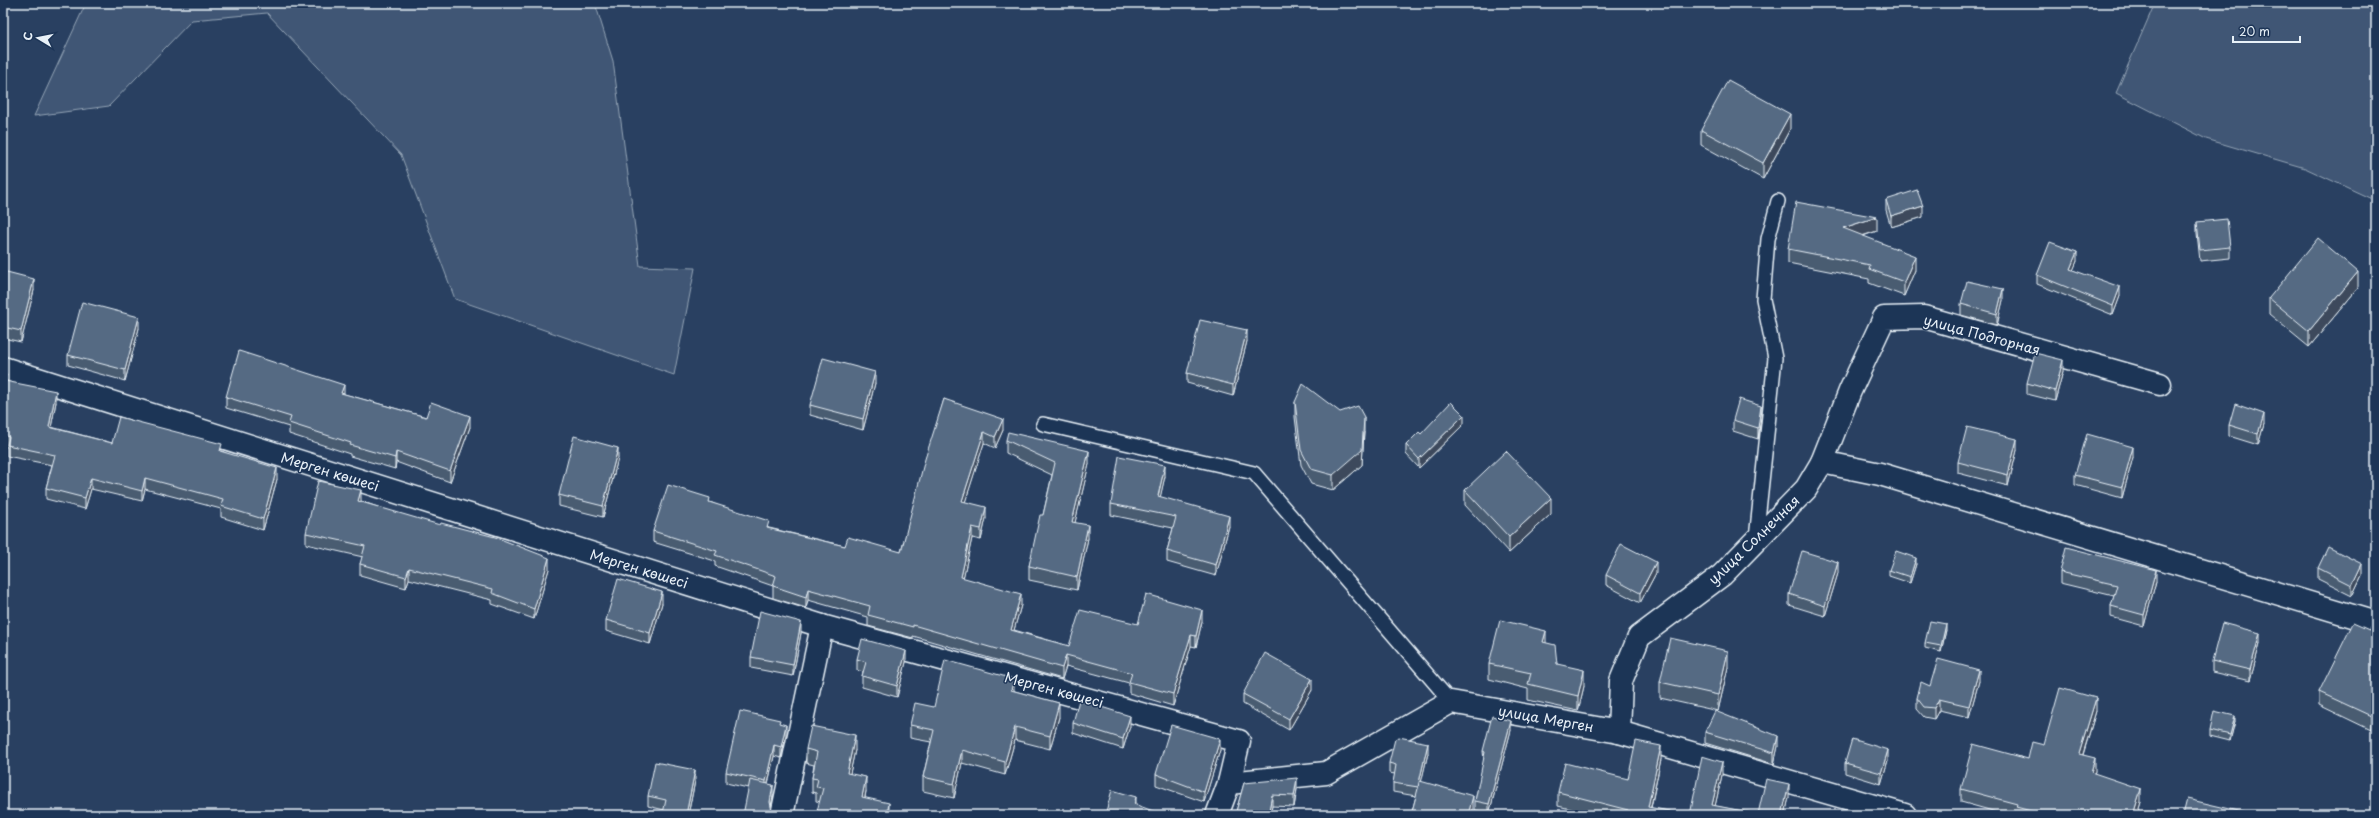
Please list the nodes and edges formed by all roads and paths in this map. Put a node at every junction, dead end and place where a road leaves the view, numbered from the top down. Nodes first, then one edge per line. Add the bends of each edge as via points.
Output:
1 (1778, 201) dead end
2 (3, 368) edge
3 (2160, 384) dead end
4 (1043, 424) dead end
5 (1822, 462) junction
6 (1756, 539) junction
7 (2376, 623) edge
8 (822, 626) junction
9 (1451, 702) junction
10 (1619, 732) junction
11 (1229, 783) junction
12 (782, 815) edge
13 (1217, 815) edge
14 (1905, 815) edge

1 - 6 lane via 1768,239 1763,299 1775,358
2 - 8 street, Мерген көшесі
3 - 5 street, улица Подгорная via 1924,317 1884,318
4 - 9 lane via 1254,473
5 - 6 street, улица Солнечная via 1806,489
5 - 7 street via 1880,474
6 - 10 street, улица Солнечная via 1722,575 1639,637 1621,681
8 - 11 street, Мерген көшесі via 1239,741
8 - 12 street
9 - 10 street, улица Мерген
9 - 11 street via 1326,773
10 - 14 street, улица Мерген
11 - 13 street

